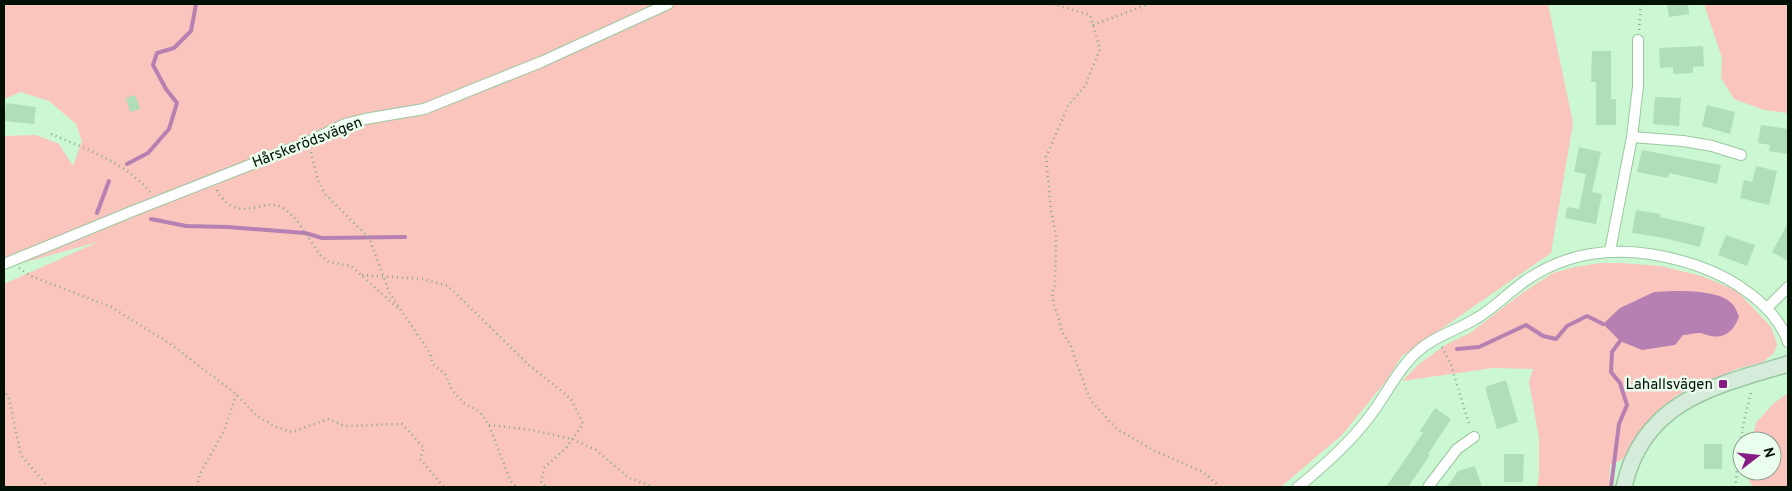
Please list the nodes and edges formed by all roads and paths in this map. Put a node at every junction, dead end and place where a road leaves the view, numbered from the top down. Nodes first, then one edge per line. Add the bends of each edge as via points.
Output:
1 (668, 4) edge
2 (1052, 4) edge
3 (1147, 4) edge
4 (1642, 4) edge
5 (1093, 25) junction
6 (1638, 40) joint
7 (51, 134) dead end
8 (1632, 137) junction
9 (308, 142) junction
10 (1741, 155) dead end
11 (214, 178) junction
12 (158, 201) junction
13 (1610, 251) junction
14 (8, 263) edge
15 (362, 275) junction
16 (384, 276) junction
17 (1788, 287) edge
18 (1767, 308) junction
19 (403, 312) junction
20 (1438, 338) junction
21 (1788, 342) edge
22 (1788, 364) edge
23 (4, 389) edge
24 (1745, 391) dead end
25 (236, 394) junction
26 (489, 425) junction
27 (1474, 437) joint
28 (572, 440) junction
29 (48, 487) edge
30 (197, 487) edge
31 (444, 487) edge
32 (516, 487) edge
33 (546, 487) edge
34 (654, 487) edge
35 (1220, 487) edge
36 (1298, 487) edge
37 (1428, 487) edge
38 (1624, 487) edge
39 (1734, 487) edge

1 - 9 street, Hårskerödsvägen via 541,62 424,109 345,124
2 - 5 path via 1090,14
3 - 5 path
4 - 6 path
5 - 35 path via 1100,49 1085,86 1068,106 1046,157 1056,236 1054,306 1092,402 1117,429 1153,450 1203,472
6 - 8 street via 1638,86
7 - 12 path via 107,158
8 - 10 street via 1683,141
8 - 13 street
9 - 11 street, Hårskerödsvägen
9 - 16 path via 318,181 325,194 369,238
11 - 12 street, Hårskerödsvägen
11 - 15 path via 218,194 226,203 245,209 280,206 290,212 326,261 346,264
12 - 14 street, Hårskerödsvägen
13 - 18 street via 1682,260 1735,283
13 - 20 street via 1578,256 1547,267 1477,318
14 - 25 path via 30,276 111,307 169,343
15 - 16 path
15 - 19 path
16 - 19 path via 390,294
16 - 28 path via 422,278 448,286 529,365 571,399 583,424
17 - 18 street
18 - 21 street
19 - 26 path via 430,353 433,364 445,374 452,390 464,403 479,411
20 - 27 path
20 - 36 street via 1426,344 1410,360 1352,439
22 - 38 street via 1723,384 1686,400 1661,418 1630,463
23 - 29 path via 21,455
24 - 39 path via 1752,389 1743,420
25 - 30 path via 224,431 200,474
25 - 31 path via 257,416 292,432 328,419 345,426 402,424 424,448 420,459
26 - 28 path via 532,430
26 - 32 path via 510,480
27 - 37 street via 1457,449
28 - 33 path via 544,468 540,483
28 - 34 path via 596,450 629,478

